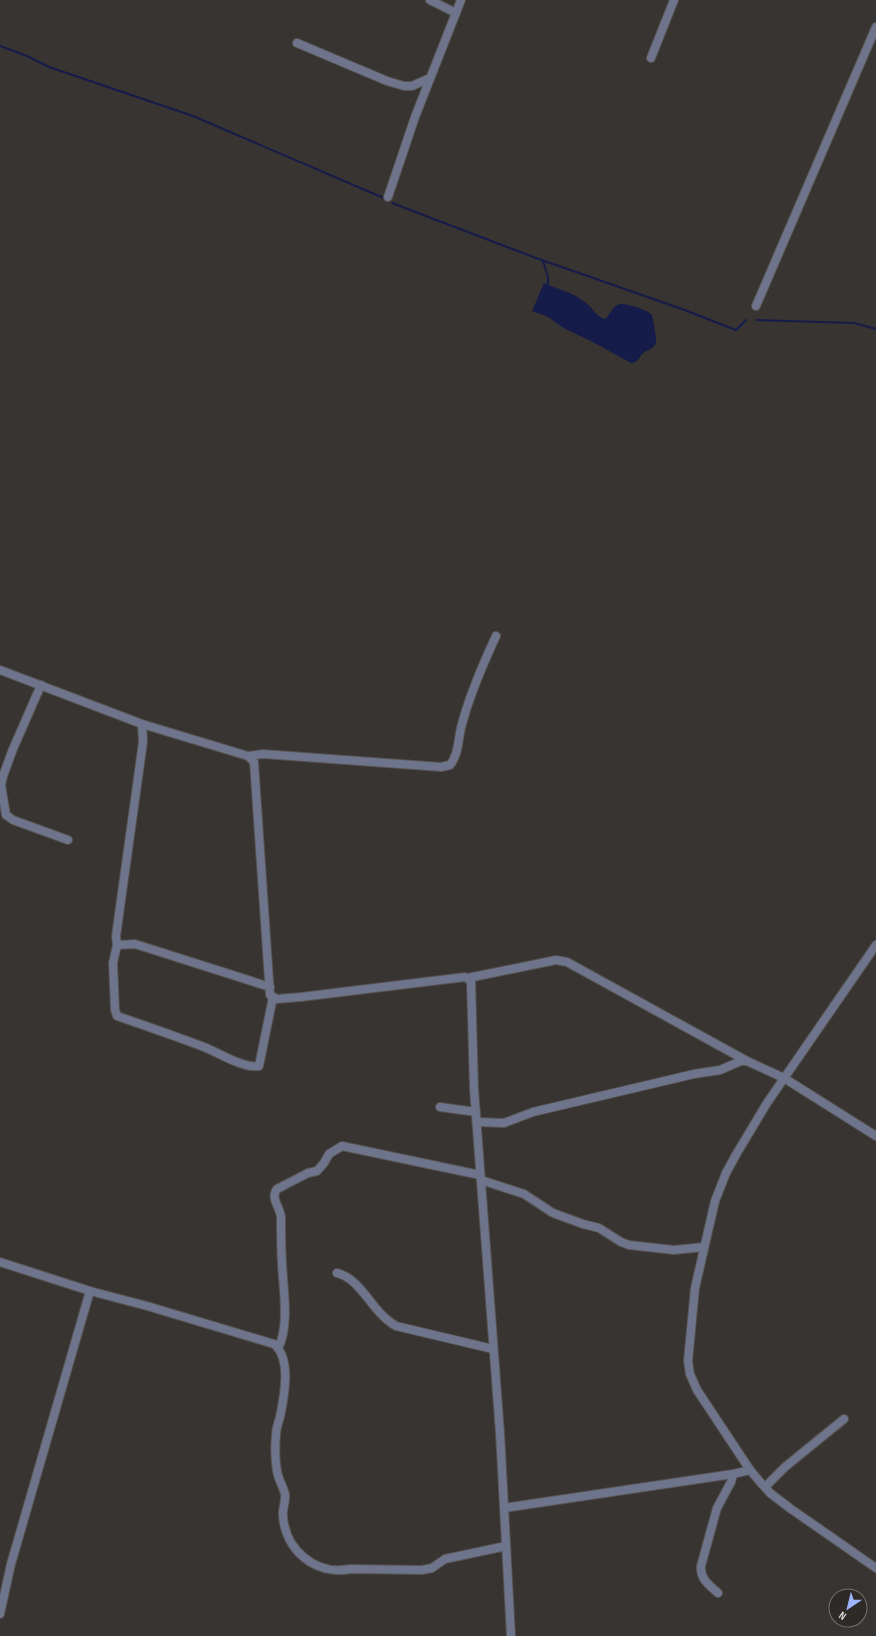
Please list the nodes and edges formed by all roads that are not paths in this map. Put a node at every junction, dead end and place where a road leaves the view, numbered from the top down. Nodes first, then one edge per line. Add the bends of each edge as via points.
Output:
1 (430, 0) edge
2 (461, 0) edge
3 (674, 0) edge
4 (456, 13) junction
5 (876, 27) edge
6 (297, 43) dead end
7 (651, 58) dead end
8 (430, 78) junction
9 (388, 197) dead end
10 (756, 306) dead end
11 (496, 636) dead end
12 (0, 670) edge
13 (41, 685) junction
14 (142, 724) junction
15 (248, 756) junction
16 (68, 840) dead end
17 (117, 945) junction
18 (876, 945) edge
19 (468, 978) junction
20 (270, 987) junction
21 (273, 998) junction
22 (747, 1061) junction
23 (784, 1078) junction
24 (440, 1107) dead end
25 (476, 1112) junction
26 (477, 1122) junction
27 (876, 1136) edge
28 (480, 1178) junction
29 (704, 1247) junction
30 (0, 1262) edge
31 (337, 1273) dead end
32 (90, 1291) junction
33 (278, 1348) junction
34 (493, 1349) junction
35 (844, 1419) dead end
36 (750, 1470) junction
37 (733, 1474) junction
38 (765, 1487) junction
39 (504, 1508) junction
40 (506, 1546) junction
41 (876, 1568) edge
42 (718, 1593) dead end
43 (0, 1614) edge
44 (511, 1636) edge

1 - 4 street
2 - 4 street
3 - 7 street
4 - 8 street
5 - 10 street
6 - 8 street via 404,86 412,86
8 - 9 street
11 - 15 street via 481,669 462,724 456,753 450,765 441,767 263,754
12 - 13 street
13 - 14 street
13 - 16 street via 3,776 1,785 6,815
14 - 15 street
14 - 17 street via 143,742 117,928
15 - 20 street via 254,762
17 - 20 street via 135,944
17 - 21 street via 113,963 117,1016 205,1047 243,1064 259,1066
18 - 23 street
19 - 21 street
19 - 22 street via 556,960 566,962
19 - 25 street via 471,981
20 - 21 street via 270,995
22 - 23 street
22 - 26 street via 720,1070 533,1112 504,1123
23 - 27 street
23 - 29 street via 732,1162 716,1201
24 - 25 street
25 - 26 street
26 - 28 street
28 - 29 street via 524,1194 553,1213 599,1228 625,1243 674,1250
28 - 33 street via 342,1146 329,1154 317,1171 277,1189 274,1197 281,1216 285,1316 282,1340
28 - 34 street
29 - 36 street via 695,1288 690,1331 690,1374 697,1390
30 - 32 street
31 - 34 street via 344,1274 353,1281 387,1321 396,1326
32 - 33 street via 274,1344
32 - 43 street via 13,1556
33 - 40 street via 285,1364 285,1382 276,1433 277,1472 285,1497 283,1515 288,1538 305,1558 326,1569 338,1571 350,1568 422,1570 432,1568 445,1559
34 - 39 street
35 - 38 street via 785,1467
36 - 37 street
36 - 38 street
37 - 39 street
37 - 42 street via 717,1508 700,1566 702,1576
38 - 41 street via 777,1499
39 - 40 street
40 - 44 street

